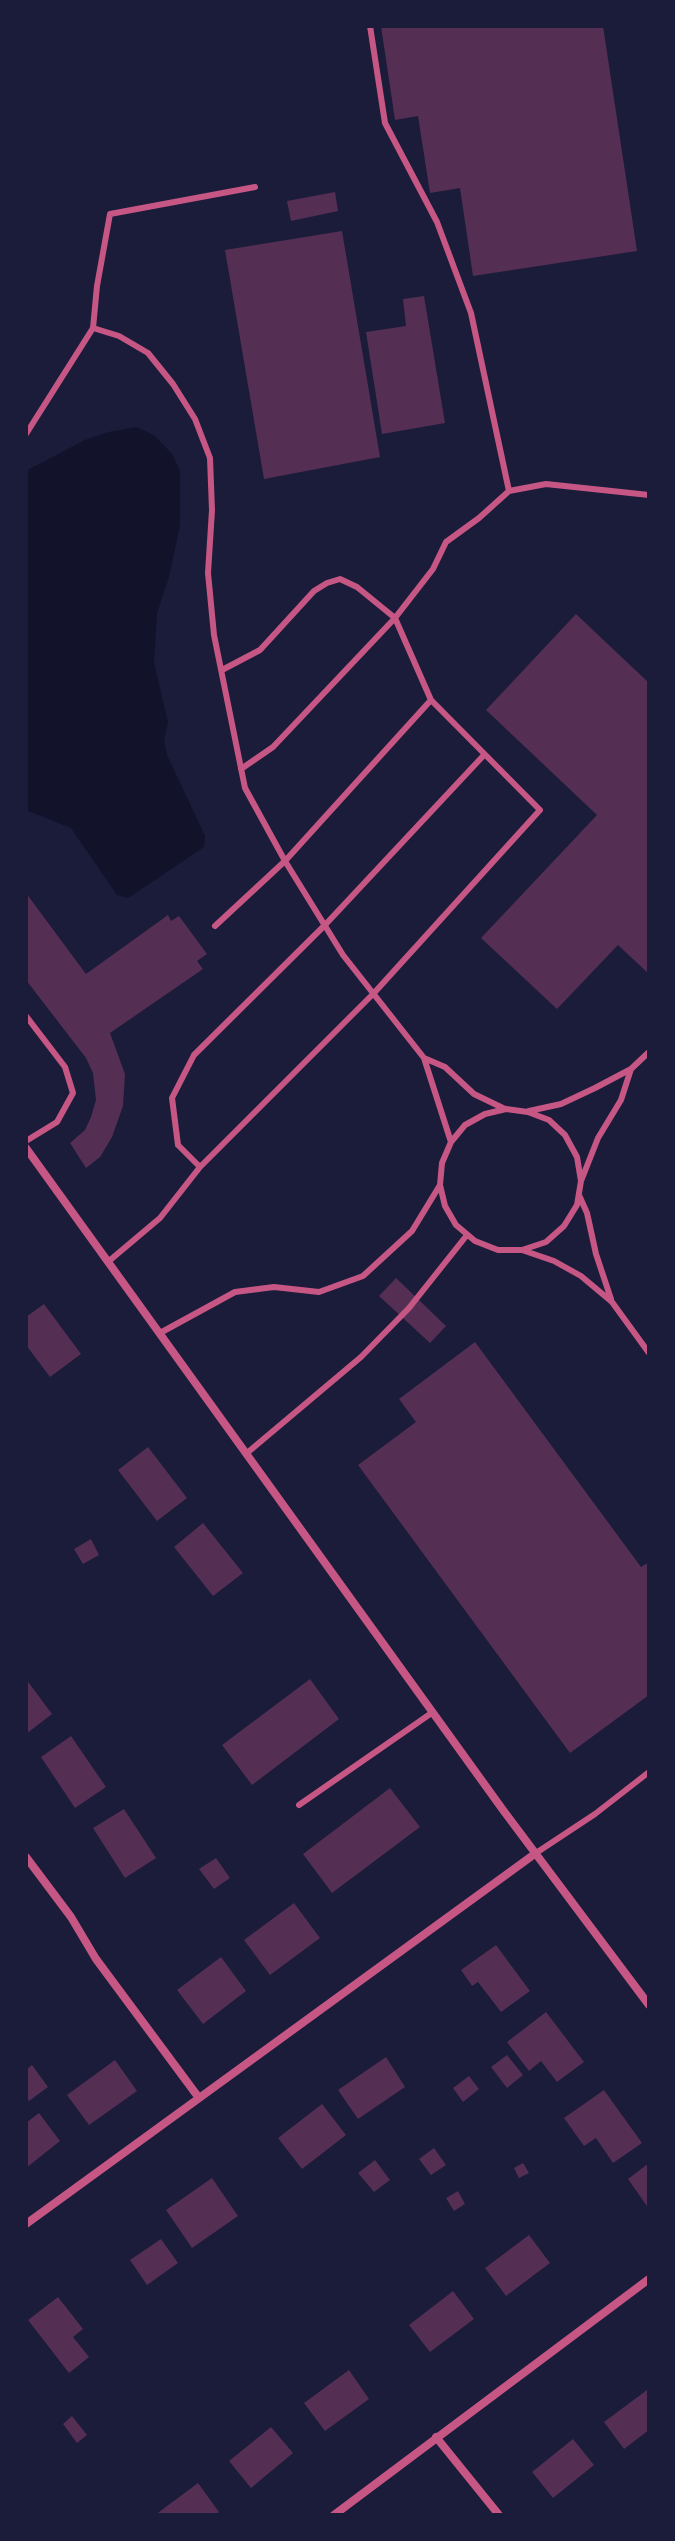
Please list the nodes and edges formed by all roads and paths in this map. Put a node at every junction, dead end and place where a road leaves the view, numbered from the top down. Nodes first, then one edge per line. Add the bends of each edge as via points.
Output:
1 (370, 26) edge
2 (255, 187) dead end
3 (93, 328) junction
4 (26, 434) edge
5 (509, 491) junction
6 (649, 495) edge
7 (395, 618) junction
8 (222, 670) junction
9 (431, 700) junction
10 (484, 755) junction
11 (241, 769) junction
12 (285, 861) junction
13 (325, 925) junction
14 (215, 926) dead end
15 (374, 993) junction
16 (26, 1016) edge
17 (649, 1052) edge
18 (424, 1058) junction
19 (631, 1069) junction
20 (506, 1109) junction
21 (528, 1112) junction
22 (26, 1141) edge
23 (451, 1142) junction
24 (26, 1148) edge
25 (200, 1167) junction
26 (581, 1181) junction
27 (440, 1185) junction
28 (579, 1194) junction
29 (467, 1235) junction
30 (522, 1250) junction
31 (109, 1261) junction
32 (612, 1302) junction
33 (160, 1333) junction
34 (649, 1353) edge
35 (247, 1453) junction
36 (433, 1712) junction
37 (649, 1772) edge
38 (299, 1805) dead end
39 (536, 1853) junction
40 (26, 1857) edge
41 (649, 2005) edge
42 (199, 2098) junction
43 (26, 2224) edge
44 (649, 2279) edge
45 (436, 2437) junction
46 (334, 2515) edge
47 (499, 2515) edge

1 - 5 lane via 385,123 437,222 471,313
2 - 3 lane via 110,214
3 - 4 lane
3 - 8 lane via 148,353 195,419 210,458 208,573
5 - 6 lane via 546,484
5 - 7 lane via 446,542 433,569
7 - 8 lane via 340,579 314,591 260,650
7 - 9 lane
7 - 11 lane via 273,747
8 - 11 lane
9 - 10 lane
9 - 12 lane
10 - 13 lane
10 - 15 lane via 540,810
11 - 12 lane via 245,788
12 - 13 lane
12 - 14 lane
13 - 15 lane
13 - 25 lane via 194,1055 172,1098 178,1145
15 - 18 lane
15 - 25 lane
16 - 22 lane via 65,1067 73,1093 57,1122
17 - 19 lane
18 - 20 lane via 445,1067 474,1094
18 - 23 lane
19 - 21 lane via 561,1104
19 - 26 lane
20 - 21 lane
20 - 23 lane via 465,1125
21 - 26 lane via 549,1120 565,1135 577,1157
23 - 27 lane
24 - 31 street
25 - 31 lane via 160,1218
26 - 28 lane
27 - 29 lane via 445,1206
27 - 33 lane via 412,1231 363,1276 319,1292 274,1287 235,1292
28 - 30 lane via 564,1226 546,1242
28 - 32 lane
29 - 30 lane via 498,1250
29 - 35 lane via 409,1308 361,1357
30 - 32 lane via 581,1276
31 - 33 street
32 - 34 lane
33 - 35 street
35 - 36 street
36 - 38 lane
36 - 39 street
37 - 39 lane
39 - 41 street
39 - 42 street
40 - 42 street
42 - 43 street
44 - 45 street
45 - 46 street
45 - 47 street

